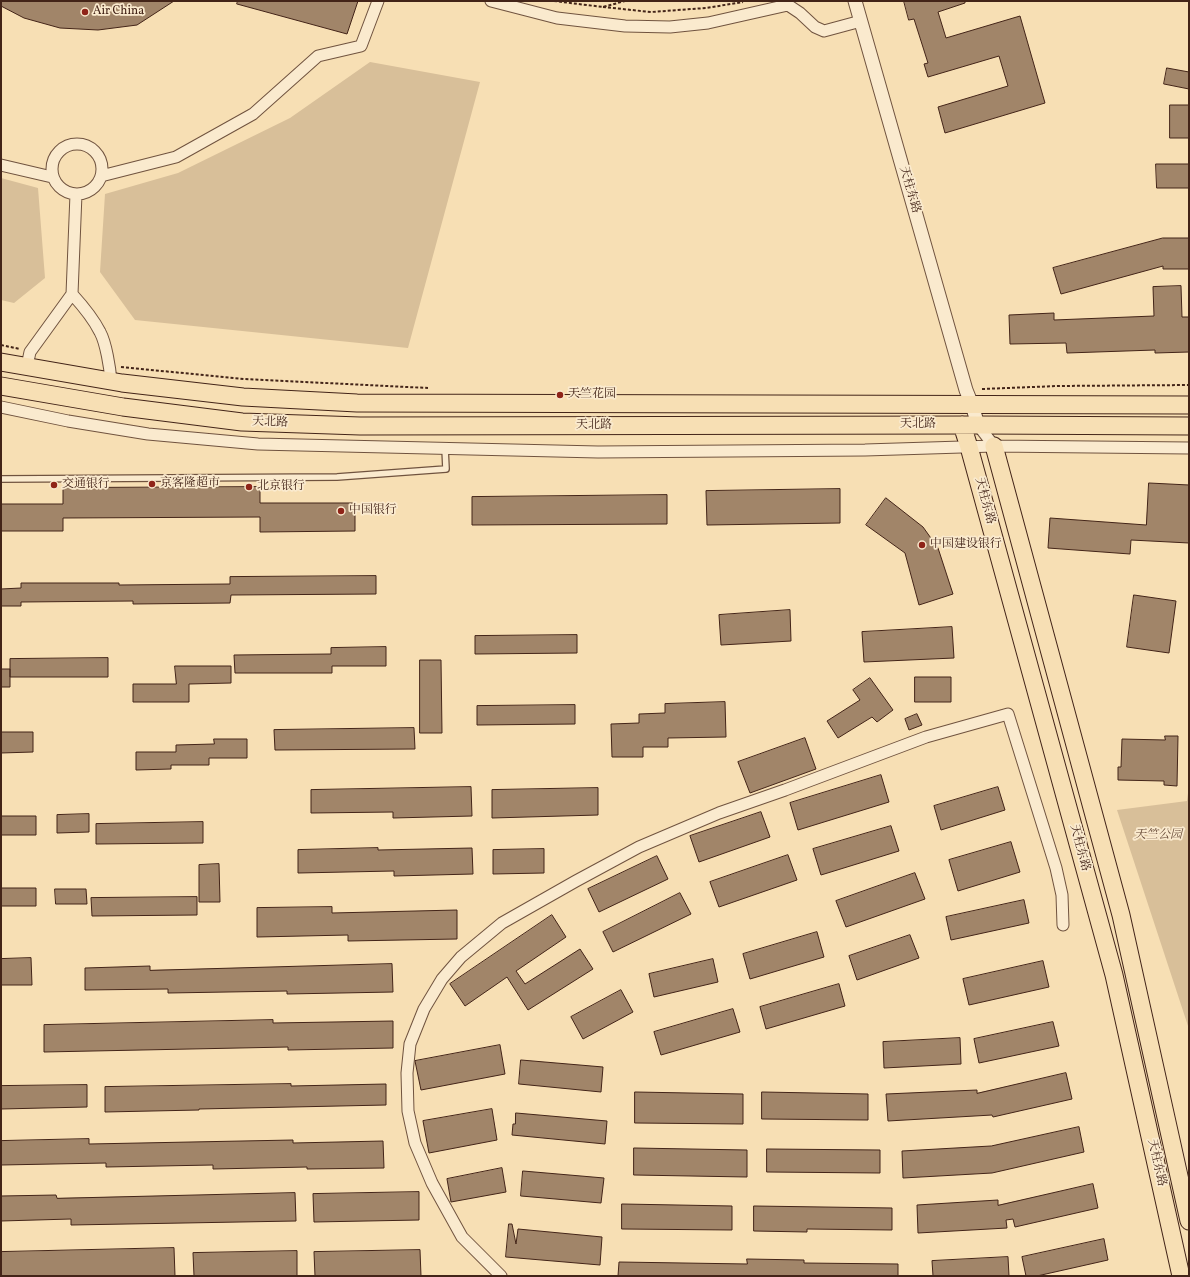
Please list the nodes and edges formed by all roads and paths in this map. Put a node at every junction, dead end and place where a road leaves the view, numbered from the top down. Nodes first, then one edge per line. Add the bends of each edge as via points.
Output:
1 (378, 1) edge
2 (491, 1) edge
3 (554, 1) edge
4 (625, 1) edge
5 (855, 1) edge
6 (744, 2) dead end
7 (603, 8) junction
8 (861, 21) junction
9 (1, 165) edge
10 (101, 176) junction
11 (52, 177) junction
12 (76, 194) junction
13 (72, 294) junction
14 (1, 344) edge
15 (28, 359) junction
16 (1, 362) edge
17 (111, 374) junction
18 (1189, 385) edge
19 (1, 386) edge
20 (430, 388) dead end
21 (969, 397) junction
22 (1189, 405) edge
23 (1, 407) edge
24 (970, 425) junction
25 (1189, 426) edge
26 (994, 446) junction
27 (969, 447) junction
28 (445, 448) junction
29 (1189, 448) edge
30 (1, 480) edge
31 (1063, 925) dead end
32 (1189, 1222) edge
33 (501, 1276) edge
34 (1181, 1276) edge

1 - 10 street via 361,46 318,56 253,114 176,157
2 - 8 street via 557,18 624,26 670,27 708,23 788,6 815,27 824,30
3 - 7 path
4 - 7 path
5 - 8 street, 天柱东路
6 - 7 path via 651,12
8 - 21 street, 天柱东路
9 - 11 street
10 - 11 street via 100,157 92,148 79,143 62,148 54,157
10 - 12 street via 93,188 85,193
11 - 12 street via 63,190
12 - 13 street
13 - 15 street
13 - 17 street via 101,332
14 - 15 path
15 - 16 main road, 天北路
15 - 17 main road, 天北路
17 - 20 path
17 - 21 main road, 天北路 via 243,397 357,403
18 - 21 path via 1058,386
19 - 24 main road, 天北路 via 123,407 242,422 360,426
21 - 22 main road, 天北路
21 - 24 street, 天柱东路
23 - 28 street via 148,434 258,444
24 - 25 main road, 天北路
24 - 26 street
24 - 27 main road, 天柱东路
26 - 27 street
26 - 29 street
26 - 32 main road, 天柱东路 via 1121,915
27 - 28 street via 729,452
27 - 34 main road, 天柱东路 via 1114,974
28 - 30 lane via 446,469 337,477
31 - 33 street via 1062,895 1056,868 1008,714 926,737 719,812 639,847 502,923 462,957 442,979 424,1009 410,1044 407,1073 408,1111 415,1143 432,1183 462,1238

